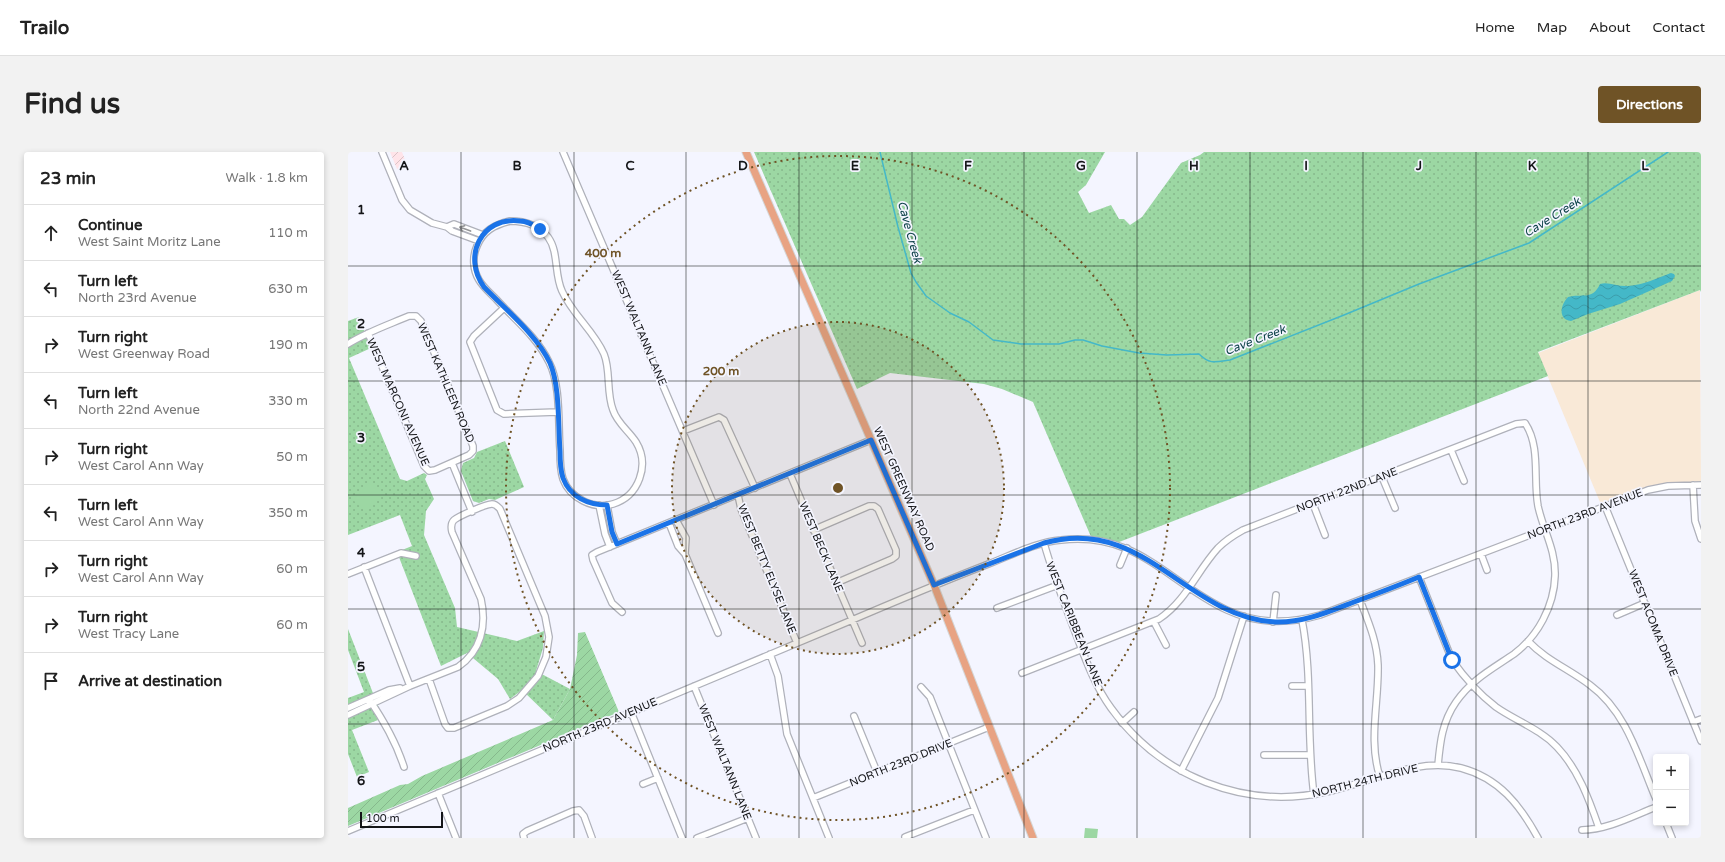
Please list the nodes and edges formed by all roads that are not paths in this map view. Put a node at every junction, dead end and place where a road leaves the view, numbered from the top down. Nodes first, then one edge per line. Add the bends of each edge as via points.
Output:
1 (382, 152) edge
2 (563, 152) edge
3 (746, 152) edge
4 (447, 226) junction
5 (483, 235) junction
6 (479, 241) junction
7 (504, 308) junction
8 (368, 333) junction
9 (348, 344) edge
10 (557, 412) junction
11 (683, 431) junction
12 (871, 440) junction
13 (1451, 450) junction
14 (452, 463) junction
15 (790, 474) junction
16 (1382, 477) junction
17 (1464, 482) dead end
18 (1693, 485) junction
19 (1701, 485) edge
20 (755, 488) junction
21 (738, 495) junction
22 (1313, 504) junction
23 (603, 505) junction
24 (714, 505) junction
25 (1605, 506) junction
26 (1395, 508) dead end
27 (472, 512) junction
28 (676, 520) junction
29 (669, 523) junction
30 (610, 525) junction
31 (604, 527) junction
32 (1545, 529) junction
33 (813, 530) junction
34 (1325, 535) dead end
35 (686, 538) junction
36 (1701, 539) edge
37 (676, 542) junction
38 (1044, 543) junction
39 (617, 544) junction
40 (610, 547) junction
41 (1127, 548) junction
42 (685, 554) junction
43 (1481, 554) junction
44 (416, 556) dead end
45 (1120, 565) dead end
46 (364, 567) junction
47 (1487, 570) dead end
48 (348, 574) edge
49 (1419, 577) junction
50 (836, 583) junction
51 (934, 585) junction
52 (1058, 585) junction
53 (1190, 587) junction
54 (1276, 595) dead end
55 (1360, 600) junction
56 (1645, 603) junction
57 (997, 608) dead end
58 (622, 612) dead end
59 (1617, 615) dead end
60 (1244, 616) junction
61 (852, 620) junction
62 (1302, 620) junction
63 (1154, 622) junction
64 (1273, 622) junction
65 (718, 633) dead end
66 (1528, 641) junction
67 (797, 643) junction
68 (862, 643) dead end
69 (1166, 646) dead end
70 (1082, 650) junction
71 (770, 654) junction
72 (1022, 673) dead end
73 (429, 679) junction
74 (1471, 683) junction
75 (410, 686) junction
76 (694, 686) junction
77 (1292, 686) dead end
78 (1308, 686) junction
79 (921, 687) dead end
80 (371, 701) junction
81 (348, 708) edge
82 (631, 712) junction
83 (1134, 712) dead end
84 (348, 715) edge
85 (854, 716) dead end
86 (1701, 719) edge
87 (1694, 722) junction
88 (1122, 723) junction
89 (989, 727) junction
90 (1701, 741) edge
91 (949, 744) junction
92 (1264, 754) dead end
93 (1310, 755) junction
94 (1438, 766) junction
95 (404, 767) dead end
96 (1181, 771) junction
97 (876, 772) junction
98 (1380, 777) junction
99 (658, 778) junction
100 (643, 784) dead end
101 (438, 793) junction
102 (1653, 793) edge
103 (1314, 794) junction
104 (813, 798) junction
105 (1653, 808) edge
106 (974, 810) junction
107 (748, 818) junction
108 (1667, 826) edge
109 (1599, 828) junction
110 (1582, 830) dead end
111 (348, 831) edge
112 (524, 836) edge
113 (906, 837) edge
114 (456, 838) edge
115 (592, 838) edge
116 (682, 838) edge
117 (697, 838) edge
118 (756, 838) edge
119 (829, 838) edge
120 (986, 838) edge
121 (1033, 838) edge
122 (1538, 838) edge
123 (1672, 838) edge

1 - 4 street via 406,205 424,219
2 - 11 street, WEST WALTANN LANE
3 - 12 main road, WEST GREENWAY ROAD
5 -> 4 street via 454,224
4 - 6 street via 452,231
5 - 6 street
5 - 23 street via 492,227 510,221 528,223 540,229 553,247 557,278 562,292 601,347 607,367 613,411 635,442 642,467 633,491 618,501
6 - 7 street via 474,257 476,274 484,287
7 - 10 street via 533,338 549,362 556,382
7 - 10 street via 470,342 500,413
8 - 9 street
8 - 14 street, WEST MARCONI AVENUE via 424,466 429,470 435,470
8 - 14 street, WEST KATHLEEN ROAD via 409,316 416,316 421,321 473,446 473,451 469,455
10 - 23 street via 563,479 577,497 585,502
11 - 20 street, WEST BETTY ELYSE LANE via 719,417 724,420
11 - 24 street, WEST WALTANN LANE
12 - 15 street
12 - 51 main road, WEST GREENWAY ROAD
13 - 16 street, NORTH 22ND LANE
13 - 17 street
13 - 32 street, NORTH 22ND LANE via 1516,424 1525,423 1533,442 1537,502
14 - 27 street
15 - 20 street
15 - 33 street, WEST BECK LANE
16 - 22 street, NORTH 22ND LANE
16 - 26 street
18 - 19 street, NORTH 23RD AVENUE
18 - 25 street, NORTH 23RD AVENUE via 1656,488
18 - 36 street via 1695,521
20 - 21 street
21 - 24 street
21 - 67 street, WEST BETTY ELYSE LANE via 741,509
22 - 34 street
22 - 53 street, NORTH 22ND LANE via 1235,535 1210,557
23 - 30 street
23 - 31 street
24 - 28 street
25 - 32 street, NORTH 23RD AVENUE
25 - 56 street, WEST ACOMA DRIVE
27 - 73 street via 454,520 451,525 480,599 483,629 471,656 458,667
27 - 73 street via 491,504 500,509 545,616 549,638 546,658 538,676 525,694 512,703 454,728 448,728 445,724
28 - 29 street
28 - 35 street
29 - 37 street
29 - 39 street
30 - 31 street
30 - 39 street
31 - 40 street
32 - 43 street, NORTH 23RD AVENUE
32 - 66 street via 1553,552 1554,589 1546,613
33 - 50 street, WEST BECK LANE
33 - 50 street via 874,506 878,509 896,550 896,556 892,560
35 - 37 street
35 - 42 street
37 - 42 street
38 - 41 street, NORTH 23RD AVENUE via 1085,538
38 - 51 street, NORTH 23RD AVENUE
38 - 52 street, WEST CARIBBEAN LANE
39 - 40 street
40 - 58 street via 592,555 612,603
41 - 45 street
41 - 53 street, NORTH 23RD AVENUE
42 - 65 street
43 - 47 street
43 - 49 street, NORTH 23RD AVENUE
44 - 46 street via 401,553
46 - 48 street
46 - 75 street
49 - 55 street, NORTH 23RD AVENUE
49 - 74 street via 1448,652
50 - 61 street, WEST BECK LANE
51 - 61 street, NORTH 23RD AVENUE
51 - 89 main road, WEST GREENWAY ROAD
52 - 57 street
52 - 70 street, WEST CARIBBEAN LANE
53 - 60 street, NORTH 23RD AVENUE via 1216,604
53 - 63 street, NORTH 22ND LANE via 1174,608
54 - 64 street
55 - 62 street, NORTH 23RD AVENUE
55 - 98 street via 1377,654 1374,748
56 - 59 street
56 - 87 street, WEST ACOMA DRIVE
60 - 64 street, NORTH 23RD AVENUE
60 - 96 street via 1214,708
61 - 67 street, NORTH 23RD AVENUE
61 - 68 street
62 - 64 street, NORTH 23RD AVENUE
62 - 78 street
63 - 69 street
63 - 70 street, NORTH 22ND LANE
66 - 74 street via 1514,654
66 - 102 street via 1547,658 1590,685 1612,705 1627,730
67 - 71 street, NORTH 23RD AVENUE
70 - 72 street, NORTH 22ND LANE
70 - 88 street, WEST CARIBBEAN LANE via 1092,675
71 - 76 street, NORTH 23RD AVENUE
71 - 104 street via 779,681 787,734
73 - 75 street
74 - 94 street via 1455,702 1447,717 1440,743
74 - 109 street via 1496,707 1533,729 1557,748 1577,775
75 - 80 street via 389,690
76 - 82 street, NORTH 23RD AVENUE
76 - 107 street, WEST WALTANN LANE
77 - 78 street
78 - 93 street
79 - 91 street via 930,697
80 - 81 street
80 - 84 street
80 - 95 street via 396,743
82 - 99 street
82 - 101 street, NORTH 23RD AVENUE
83 - 88 street
85 - 97 street
86 - 87 street
87 - 90 street, WEST ACOMA DRIVE
88 - 96 street, WEST CARIBBEAN LANE via 1154,754
89 - 91 street, NORTH 23RD DRIVE
89 - 121 main road, WEST GREENWAY ROAD
91 - 97 street, NORTH 23RD DRIVE
91 - 106 street
92 - 93 street
93 - 103 street
94 - 98 street, NORTH 24TH DRIVE via 1420,767
94 - 122 street, NORTH 24TH DRIVE via 1470,771 1500,788 1516,803
96 - 103 street, NORTH 24TH DRIVE via 1230,791 1292,797
97 - 104 street, NORTH 23RD DRIVE
98 - 103 street, NORTH 24TH DRIVE
99 - 100 street
99 - 116 street
101 - 111 street, NORTH 23RD AVENUE
101 - 114 street
104 - 119 street
105 - 109 street
106 - 113 street
106 - 120 street
107 - 117 street
107 - 118 street, WEST WALTANN LANE
108 - 123 street
109 - 110 street
112 - 115 street via 527,831 579,810 584,816

